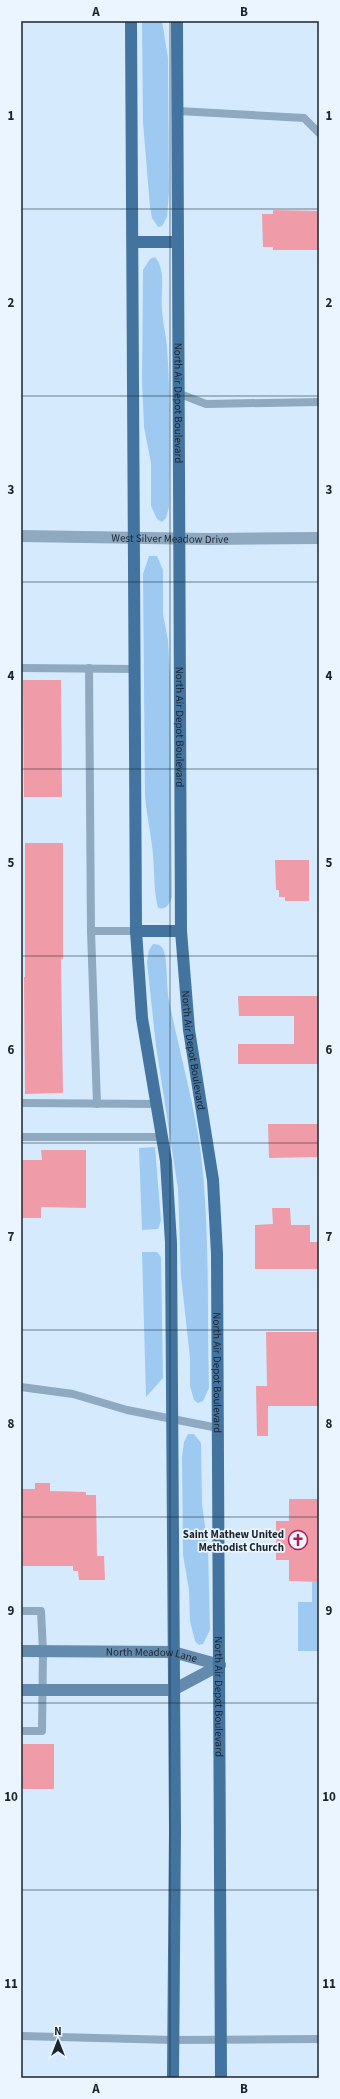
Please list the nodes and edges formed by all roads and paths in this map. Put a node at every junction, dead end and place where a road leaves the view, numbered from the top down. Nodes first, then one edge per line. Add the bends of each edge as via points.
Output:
1 (131, 21) edge
2 (177, 21) edge
3 (178, 111) junction
4 (319, 133) edge
5 (133, 242) junction
6 (178, 242) junction
7 (180, 394) junction
8 (319, 402) edge
9 (21, 536) edge
10 (134, 537) junction
11 (180, 537) junction
12 (319, 538) edge
13 (21, 668) edge
14 (89, 668) junction
15 (135, 669) junction
16 (91, 931) junction
17 (136, 931) junction
18 (182, 931) junction
19 (21, 1103) edge
20 (98, 1104) junction
21 (156, 1104) junction
22 (21, 1137) edge
23 (162, 1137) junction
24 (21, 1387) edge
25 (172, 1420) junction
26 (218, 1428) junction
27 (21, 1611) edge
28 (21, 1651) edge
29 (43, 1651) junction
30 (173, 1652) junction
31 (220, 1665) junction
32 (21, 1690) edge
33 (43, 1690) junction
34 (173, 1690) junction
35 (21, 1731) edge
36 (21, 2036) edge
37 (319, 2039) edge
38 (173, 2040) junction
39 (221, 2040) junction
40 (173, 2078) edge
41 (221, 2078) edge

1 - 5 main road
2 - 3 main road, North Air Depot Boulevard
3 - 4 lane via 304,118
3 - 6 main road, North Air Depot Boulevard
5 - 6 main road
5 - 10 main road
6 - 7 main road, North Air Depot Boulevard
7 - 8 lane via 206,404
7 - 11 main road, North Air Depot Boulevard
9 - 10 street, West Silver Meadow Drive
10 - 11 street, West Silver Meadow Drive
10 - 15 main road
11 - 12 street, West Silver Meadow Drive
11 - 18 main road, North Air Depot Boulevard
13 - 14 lane
14 - 15 lane
14 - 16 lane
15 - 17 main road
16 - 17 lane
16 - 20 lane
17 - 18 main road
17 - 21 main road via 142,1018
18 - 26 main road, North Air Depot Boulevard via 189,1030 209,1151 215,1209
19 - 20 lane
20 - 21 lane
21 - 23 main road
22 - 23 lane
23 - 25 main road via 171,1243
24 - 25 lane via 73,1394
25 - 26 lane
25 - 30 main road
26 - 31 main road, North Air Depot Boulevard
27 - 29 lane via 41,1611
28 - 29 street, North Meadow Lane
29 - 30 street, North Meadow Lane
29 - 33 lane
30 - 31 street, North Meadow Lane
30 - 34 main road
31 - 34 street, North Meadow Lane
31 - 39 main road, North Air Depot Boulevard
32 - 33 street, North Meadow Lane
33 - 34 street, North Meadow Lane
33 - 35 lane via 42,1731
34 - 38 main road
36 - 38 lane
37 - 39 lane
38 - 39 lane
38 - 40 main road
39 - 41 main road, North Air Depot Boulevard

